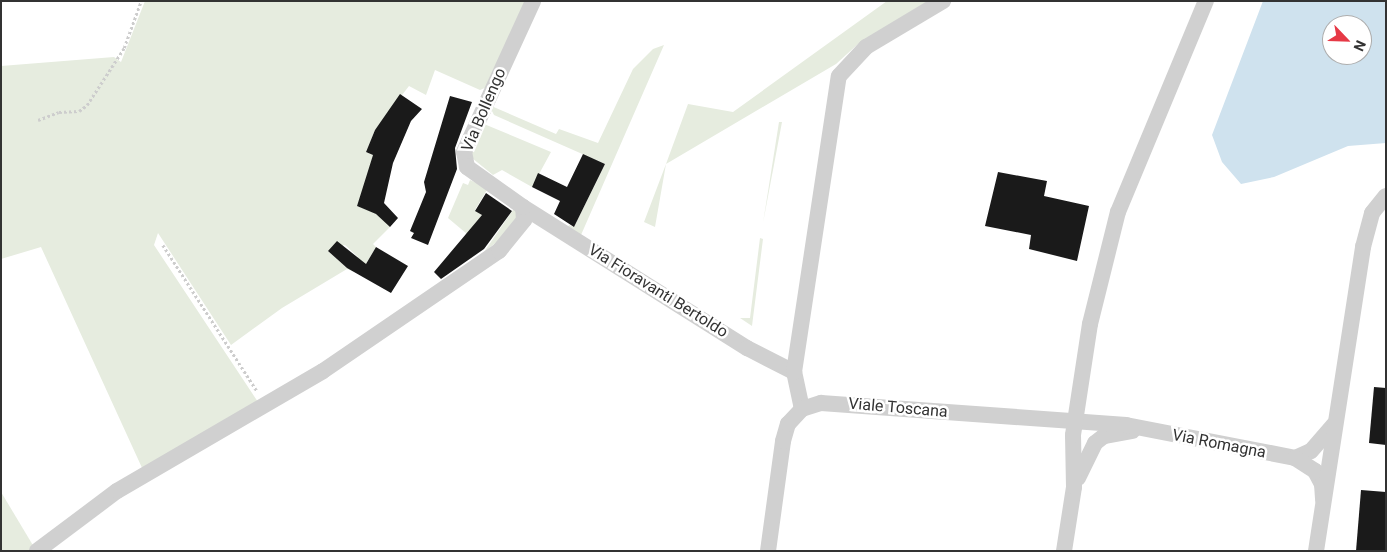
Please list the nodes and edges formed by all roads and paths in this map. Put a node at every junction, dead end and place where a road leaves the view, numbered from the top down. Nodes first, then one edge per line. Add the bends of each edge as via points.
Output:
1 (141, 1) edge
2 (533, 1) edge
3 (942, 1) edge
4 (1206, 1) edge
5 (38, 120) dead end
6 (1386, 196) edge
7 (519, 202) junction
8 (163, 245) dead end
9 (794, 372) junction
10 (266, 405) junction
11 (802, 409) junction
12 (1337, 419) junction
13 (1075, 420) junction
14 (1143, 430) junction
15 (1295, 458) junction
16 (1074, 487) junction
17 (1323, 500) junction
18 (37, 551) edge
19 (768, 551) edge
20 (1064, 551) edge
21 (1316, 551) edge

1 - 5 path via 124,48 87,105 79,111 59,112
2 - 7 street, Via Bollengo via 464,152 467,167
3 - 9 street via 866,48 839,76
4 - 13 street via 1120,204 1090,324
6 - 12 street via 1372,213 1363,247
7 - 9 street, Via Fioravanti Bertoldo via 748,348
7 - 10 street via 524,220 499,251 323,371
8 - 10 path
9 - 11 street
10 - 18 street via 118,491
11 - 13 street, Viale Toscana via 838,403 1031,420
11 - 19 street via 788,424 782,441
12 - 15 street via 1316,447
12 - 17 street
13 - 14 street, Viale Toscana
13 - 16 street
14 - 15 street, Via Romagna
14 - 16 street via 1104,436 1095,442
15 - 17 street via 1315,471 1322,484
16 - 20 street
17 - 21 street

